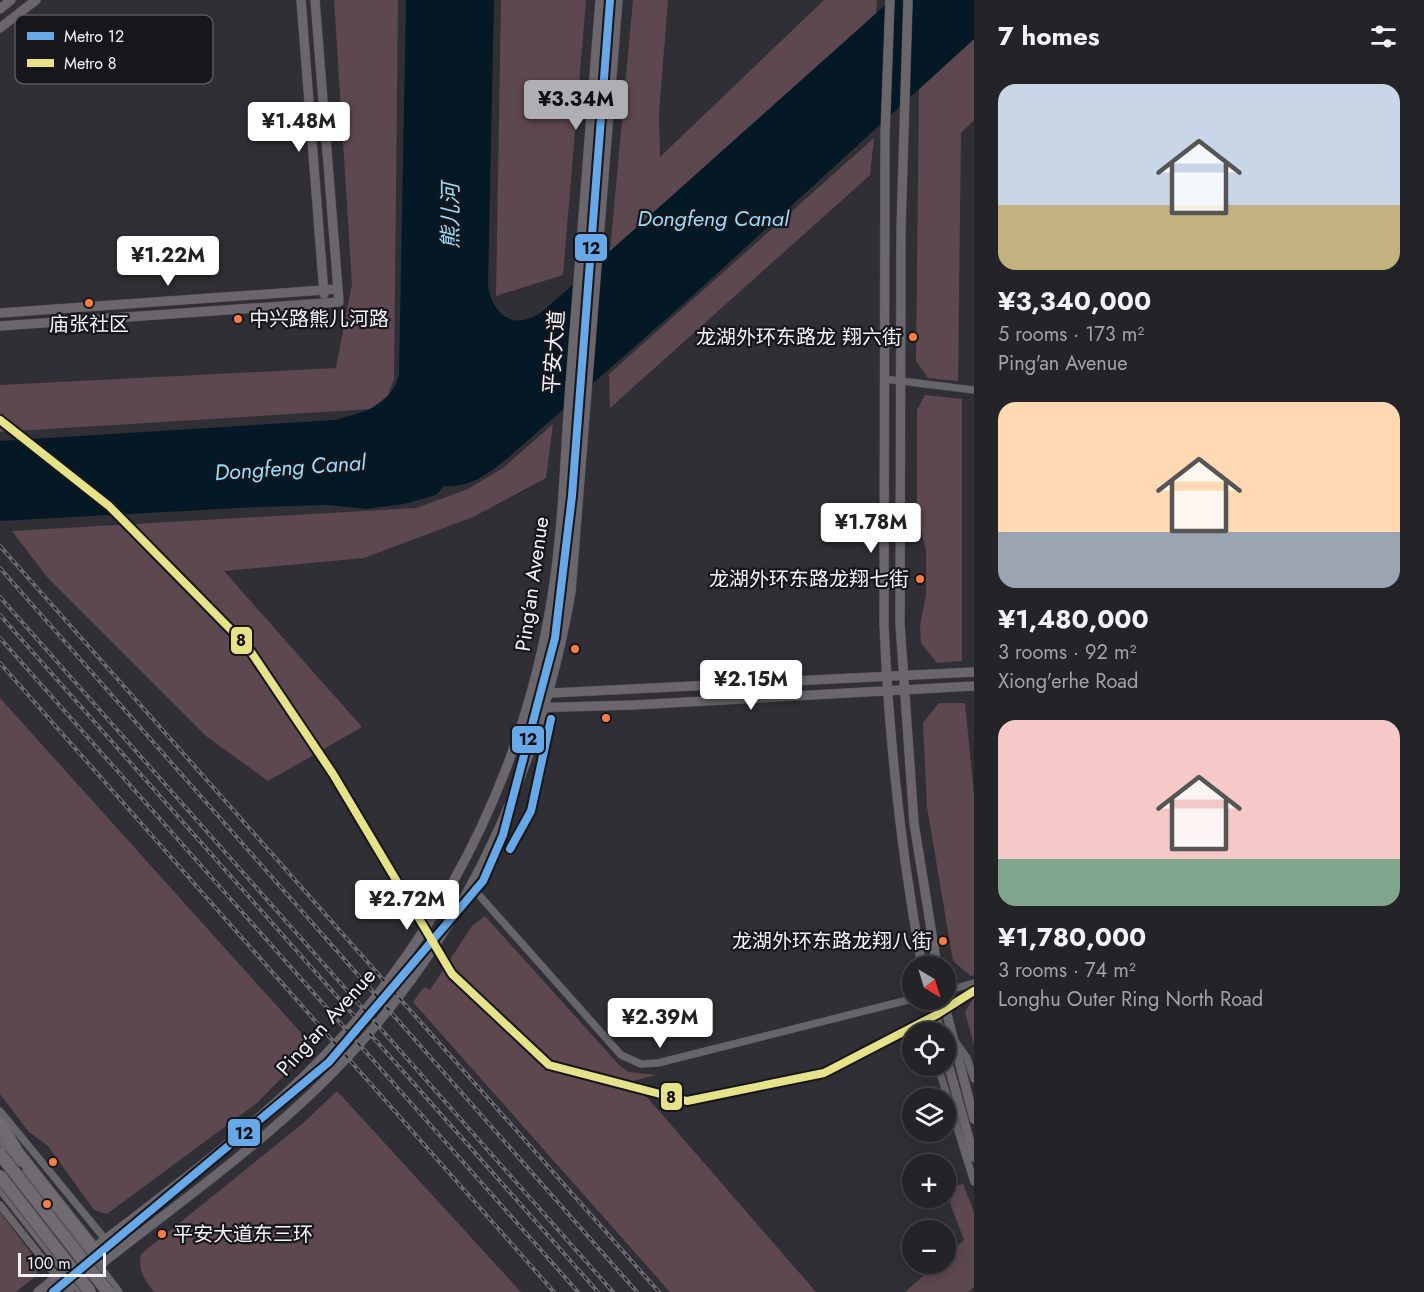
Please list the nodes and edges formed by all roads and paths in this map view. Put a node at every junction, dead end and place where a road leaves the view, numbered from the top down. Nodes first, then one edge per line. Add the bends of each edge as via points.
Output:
1 (11, 0) edge
2 (36, 0) edge
3 (301, 0) edge
4 (315, 0) edge
5 (600, 0) edge
6 (618, 0) edge
7 (890, 0) edge
8 (908, 0) edge
9 (0, 9) edge
10 (17, 15) edge
11 (15, 16) edge
12 (0, 28) edge
13 (338, 289) junction
14 (324, 290) junction
15 (325, 303) junction
16 (0, 313) edge
17 (0, 326) edge
18 (885, 379) junction
19 (901, 381) junction
20 (974, 390) edge
21 (566, 441) joint
22 (583, 442) joint
23 (974, 672) edge
24 (902, 676) junction
25 (886, 677) junction
26 (974, 686) edge
27 (903, 690) junction
28 (887, 691) junction
29 (531, 694) junction
30 (549, 694) junction
31 (527, 708) junction
32 (545, 708) junction
33 (471, 886) junction
34 (920, 956) edge
35 (935, 956) edge
36 (974, 983) edge
37 (956, 988) edge
38 (902, 1002) edge
39 (956, 1043) edge
40 (956, 1052) edge
41 (941, 1076) edge
42 (951, 1076) edge
43 (974, 1078) edge
44 (0, 1111) edge
45 (974, 1119) edge
46 (0, 1122) edge
47 (0, 1139) edge
48 (0, 1154) edge
49 (974, 1157) edge
50 (0, 1176) edge
51 (974, 1182) edge
52 (0, 1188) edge
53 (0, 1205) edge
54 (105, 1239) junction
55 (90, 1250) junction
56 (98, 1266) junction
57 (65, 1270) junction
58 (57, 1277) junction
59 (79, 1288) edge
60 (38, 1292) edge
61 (66, 1292) edge
62 (90, 1292) edge
63 (108, 1292) edge
64 (118, 1292) edge

1 - 9 main road
2 - 10 main road
3 - 14 main road
4 - 13 main road
5 - 21 main road, 平安大道
6 - 22 main road, 平安大道
7 - 18 main road via 885,136
8 - 19 main road
11 - 12 main road
13 - 14 main road
13 - 15 main road via 339,302
14 - 15 main road
14 - 16 main road
15 - 17 main road
18 - 19 street
18 - 25 main road
19 - 20 street
19 - 24 main road
21 - 29 main road, Ping‘an Avenue via 553,590
22 - 30 main road, Ping‘an Avenue via 571,592
23 - 24 main road
24 - 25 main road
24 - 27 main road
25 - 28 main road
25 - 30 main road
26 - 27 main road
27 - 28 main road
27 - 35 main road via 914,823
28 - 32 main road
28 - 34 main road via 899,825
29 - 30 main road
29 - 31 main road, Ping‘an Avenue
30 - 32 main road, Ping‘an Avenue
31 - 32 main road
31 - 54 main road, Ping‘an Avenue via 472,850 386,984 327,1053 274,1104
32 - 33 main road, Ping‘an Avenue via 513,800
33 - 38 street via 621,1055 635,1063 658,1063
33 - 56 main road, Ping‘an Avenue via 400,994 333,1072 253,1145
36 - 37 street
39 - 43 street
40 - 45 main road
41 - 51 street
42 - 49 main road
44 - 54 street
46 - 55 highway via 18,1154
47 - 55 main road
48 - 63 highway, bridge
50 - 62 highway, bridge
52 - 57 main road
53 - 58 street
54 - 55 main road, Ping‘an Avenue
55 - 56 main road
55 - 57 main road, Ping‘an Avenue
56 - 59 main road, Ping‘an Avenue
56 - 64 main road
57 - 58 main road, Ping‘an Avenue
57 - 59 main road
58 - 60 main road, Ping‘an Avenue
59 - 61 main road, Ping‘an Avenue

